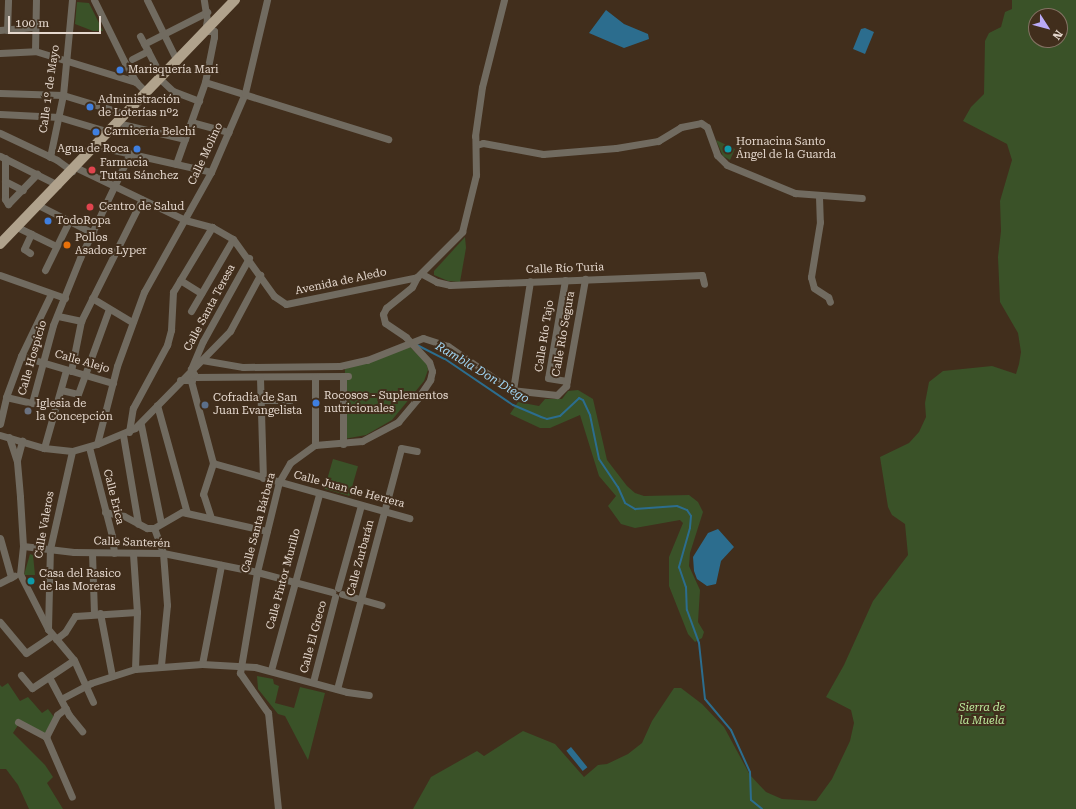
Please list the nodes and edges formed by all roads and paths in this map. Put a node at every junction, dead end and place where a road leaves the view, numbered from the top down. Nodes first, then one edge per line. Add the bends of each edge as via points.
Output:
1 (8, 0) edge
2 (36, 0) edge
3 (72, 0) edge
4 (94, 0) edge
5 (147, 0) edge
6 (204, 0) edge
7 (235, 0) edge
8 (267, 0) edge
9 (504, 0) edge
10 (207, 12) junction
11 (35, 27) junction
12 (4, 30) edge
13 (205, 31) junction
14 (163, 34) junction
15 (140, 36) dead end
16 (144, 44) junction
17 (35, 51) junction
18 (148, 51) junction
19 (0, 53) edge
20 (132, 59) dead end
21 (67, 61) junction
22 (176, 61) junction
23 (160, 77) junction
24 (136, 82) junction
25 (205, 82) junction
26 (146, 92) junction
27 (244, 92) junction
28 (0, 93) edge
29 (63, 95) junction
30 (199, 101) junction
31 (0, 114) edge
32 (126, 114) junction
33 (60, 117) junction
34 (191, 122) junction
35 (117, 123) junction
36 (109, 132) junction
37 (229, 132) junction
38 (0, 133) edge
39 (185, 139) junction
40 (388, 139) dead end
41 (476, 144) junction
42 (96, 146) junction
43 (130, 153) junction
44 (3, 157) edge
45 (50, 157) junction
46 (176, 164) junction
47 (73, 169) junction
48 (211, 172) junction
49 (37, 174) junction
50 (5, 181) junction
51 (58, 185) junction
52 (114, 186) junction
53 (23, 190) junction
54 (819, 197) junction
55 (862, 198) dead end
56 (142, 199) junction
57 (38, 205) junction
58 (185, 220) junction
59 (69, 221) junction
60 (17, 227) junction
61 (212, 227) junction
62 (93, 232) junction
63 (31, 234) junction
64 (233, 239) junction
65 (0, 244) edge
66 (56, 246) junction
67 (30, 253) dead end
68 (249, 258) junction
69 (45, 270) dead end
70 (0, 275) edge
71 (260, 275) junction
72 (420, 275) junction
73 (585, 279) junction
74 (180, 280) junction
75 (565, 280) junction
76 (530, 281) junction
77 (704, 284) dead end
78 (201, 293) junction
79 (51, 294) junction
80 (65, 298) junction
81 (92, 298) junction
82 (830, 302) dead end
83 (109, 309) junction
84 (191, 311) dead end
85 (58, 316) junction
86 (81, 321) junction
87 (132, 322) junction
88 (409, 341) junction
89 (21, 356) junction
90 (202, 360) junction
91 (44, 363) junction
92 (191, 369) junction
93 (69, 371) junction
94 (84, 375) junction
95 (315, 377) junction
96 (260, 378) junction
97 (192, 379) junction
98 (180, 380) junction
99 (567, 381) junction
100 (113, 383) junction
101 (61, 390) junction
102 (513, 390) junction
103 (6, 397) junction
104 (261, 400) junction
105 (290, 400) dead end
106 (157, 405) junction
107 (0, 424) edge
108 (140, 425) junction
109 (126, 433) junction
110 (0, 435) edge
111 (9, 437) junction
112 (22, 441) junction
113 (343, 444) junction
114 (315, 445) junction
115 (93, 446) junction
116 (44, 448) junction
117 (72, 451) junction
118 (417, 451) dead end
119 (17, 462) junction
120 (213, 463) junction
121 (263, 478) junction
122 (279, 482) junction
123 (319, 494) junction
124 (361, 505) junction
125 (385, 511) junction
126 (105, 512) junction
127 (187, 512) junction
128 (211, 518) junction
129 (409, 518) dead end
130 (161, 523) junction
131 (138, 524) junction
132 (154, 528) junction
133 (267, 531) junction
134 (0, 538) edge
135 (23, 546) junction
136 (50, 549) junction
137 (92, 553) junction
138 (114, 553) junction
139 (163, 553) junction
140 (133, 554) junction
141 (221, 565) junction
142 (257, 572) junction
143 (20, 574) junction
144 (11, 577) junction
145 (295, 582) junction
146 (0, 583) edge
147 (337, 593) junction
148 (361, 599) junction
149 (382, 605) dead end
150 (137, 612) junction
151 (97, 614) junction
152 (0, 622) edge
153 (48, 629) junction
154 (54, 637) junction
155 (74, 660) junction
156 (202, 664) junction
157 (161, 665) junction
158 (240, 665) junction
159 (135, 669) junction
160 (271, 670) junction
161 (21, 675) dead end
162 (112, 676) junction
163 (49, 677) junction
164 (313, 682) junction
165 (84, 686) junction
166 (337, 689) junction
167 (369, 695) dead end
168 (61, 699) junction
169 (93, 702) dead end
170 (66, 708) junction
171 (18, 722) dead end
172 (82, 731) dead end
173 (46, 737) junction
174 (72, 797) dead end
175 (278, 809) edge

1 - 12 street
2 - 11 street
3 - 21 street, Calle 1º de Mayo
4 - 24 street
5 - 14 street
6 - 10 street
7 - 13 main road
8 - 27 street, Calle Molino
9 - 41 street via 482,87
10 - 13 street
10 - 14 street
11 - 12 street
11 - 17 street
13 - 22 main road
13 - 25 street via 212,30 214,33
14 - 16 street
14 - 22 street
15 - 16 street
16 - 18 street
17 - 19 street
17 - 21 street
18 - 20 street
18 - 23 street
21 - 24 street
21 - 29 street, Calle 1º de Mayo
22 - 23 main road
23 - 26 main road
23 - 30 street via 173,91
24 - 26 street
25 - 27 street
25 - 30 street
26 - 32 main road
27 - 37 street, Calle Molino
27 - 40 street
28 - 29 street
29 - 32 street
29 - 33 street, Calle 1º de Mayo
30 - 34 street
31 - 33 street
32 - 35 main road
33 - 36 street
33 - 45 street, Calle 1º de Mayo
34 - 37 street
34 - 39 street
35 - 36 main road
35 - 39 street
36 - 42 main road
37 - 48 street, Calle Molino
38 - 45 street, Avenida de Aledo
39 - 46 street
41 - 54 street via 483,143 543,154 616,148 658,141 682,127 702,123 707,127 717,155 727,165 788,191
41 - 72 street via 474,190 462,232
42 - 43 street
42 - 47 main road
43 - 46 street
43 - 52 street, Calle Hospicio
44 - 49 street
44 - 50 street
45 - 47 street, Avenida de Aledo
46 - 48 street
47 - 51 main road
47 - 52 street, Avenida de Aledo
48 - 58 street, Calle Molino
49 - 51 street
49 - 53 street
50 - 53 street
50 - 53 street via 5,199 8,204
51 - 57 main road
52 - 56 street, Avenida de Aledo
52 - 62 street, Calle Hospicio
54 - 55 street
54 - 82 street via 820,222 811,276 814,288 828,297
56 - 58 street, Avenida de Aledo
56 - 81 street
57 - 59 street
57 - 60 main road
58 - 61 street, Avenida de Aledo
58 - 87 street, Calle Molino via 144,292
59 - 62 street
59 - 66 street
60 - 63 street
60 - 65 main road
61 - 64 street, Avenida de Aledo
61 - 74 street
62 - 80 street, Calle Hospicio
63 - 66 street
63 - 67 street via 24,249
64 - 68 street, Avenida de Aledo
64 - 78 street
66 - 69 street
68 - 71 street, Avenida de Aledo
68 - 92 street, Calle Santa Teresa via 203,341
70 - 79 street
71 - 72 street, Avenida de Aledo via 274,296 286,304
71 - 90 street via 230,331
72 - 76 street, Calle Río Turia via 450,285
72 - 88 street via 412,287 386,308 383,316 385,323
73 - 75 street, Calle Río Turia
73 - 77 street, Calle Río Turia via 702,275
73 - 99 street, Calle Río Segura
74 - 78 street
74 - 109 street via 173,292 171,330 167,345 133,408
75 - 76 street, Calle Río Turia
75 - 99 street, Calle Río Tajo via 548,378
76 - 102 street
78 - 84 street
79 - 80 street
79 - 89 street
80 - 85 street, Calle Hospicio
81 - 83 street
81 - 86 street
83 - 87 street
83 - 94 street
85 - 86 street, Calle Hospicio
85 - 91 street, Calle Hospicio
86 - 93 street
87 - 100 street, Calle Molino
88 - 90 street via 368,360 340,366 264,368
88 - 102 street via 423,338 448,346
88 - 113 street via 432,367 430,380 425,389 398,422 371,437
89 - 91 street, Calle Alejo
89 - 103 street
90 - 92 street
91 - 93 street, Calle Alejo
91 - 103 street, Calle Hospicio via 32,404
92 - 97 street
92 - 98 street
93 - 94 street, Calle Alejo
93 - 101 street
94 - 100 street, Calle Alejo
94 - 101 street via 78,394
95 - 96 street
95 - 113 street via 346,376
95 - 114 street
96 - 97 street
96 - 104 street
97 - 98 street
97 - 120 street
98 - 106 street
99 - 102 street, Calle Río Segura via 562,392 550,397
100 - 115 street, Calle Molino
101 - 116 street
103 - 107 street
104 - 105 street
104 - 121 street
106 - 108 street
106 - 127 street
108 - 109 street
108 - 130 street
109 - 115 street
109 - 131 street
110 - 111 street
111 - 112 street
111 - 119 street
112 - 116 street
112 - 119 street
113 - 114 street
114 - 122 street, Calle Santa Bárbara via 290,463
115 - 117 street
115 - 126 street, Calle Erica
116 - 117 street
117 - 136 street, Calle Valeros
118 - 125 street, Calle Zurbarán via 401,448
119 - 135 street
120 - 121 street, Calle Juan de Herrera
120 - 128 street via 203,494
121 - 122 street, Calle Juan de Herrera
122 - 123 street, Calle Juan de Herrera
122 - 133 street, Calle Santa Bárbara
123 - 124 street, Calle Juan de Herrera
123 - 145 street, Calle Pintor Murillo
124 - 125 street, Calle Juan de Herrera
124 - 147 street, Calle El Greco
125 - 129 street, Calle Juan de Herrera
125 - 148 street, Calle Zurbarán
126 - 131 street via 124,516
126 - 138 street, Calle Erica
127 - 128 street
127 - 130 street via 176,514
128 - 133 street
130 - 132 street
131 - 132 street
132 - 139 street
133 - 142 street, Calle Santa Bárbara
134 - 144 street
135 - 136 street, Calle Santerén
135 - 143 street
136 - 137 street, Calle Santerén
136 - 153 street, Calle Valeros
137 - 138 street, Calle Santerén
137 - 151 street
138 - 140 street, Calle Santerén
139 - 140 street, Calle Santerén
139 - 141 street, Calle Santerén
139 - 157 street via 167,604
140 - 150 street
141 - 142 street, Calle Santerén
141 - 156 street
142 - 145 street, Calle Santerén
142 - 158 street, Calle Santa Bárbara
143 - 144 street
143 - 153 street
144 - 146 street
145 - 147 street, Calle Santerén
145 - 160 street, Calle Pintor Murillo
147 - 148 street, Calle Santerén
147 - 164 street, Calle El Greco
148 - 149 street, Calle Santerén
148 - 166 street, Calle Zurbarán
150 - 151 street
150 - 159 street
151 - 154 street via 74,616 65,632
151 - 162 street
152 - 154 street via 26,653
153 - 154 street
154 - 155 street
155 - 163 street
155 - 165 street
156 - 157 street
156 - 158 street
157 - 159 street
158 - 160 street
158 - 175 street via 242,681 268,713
159 - 162 street
160 - 164 street
161 - 163 street via 32,688
162 - 165 street
163 - 168 street
164 - 166 street
165 - 168 street
165 - 169 street
166 - 167 street
168 - 170 street
170 - 172 street
170 - 173 street via 57,715
171 - 173 street
173 - 174 street

